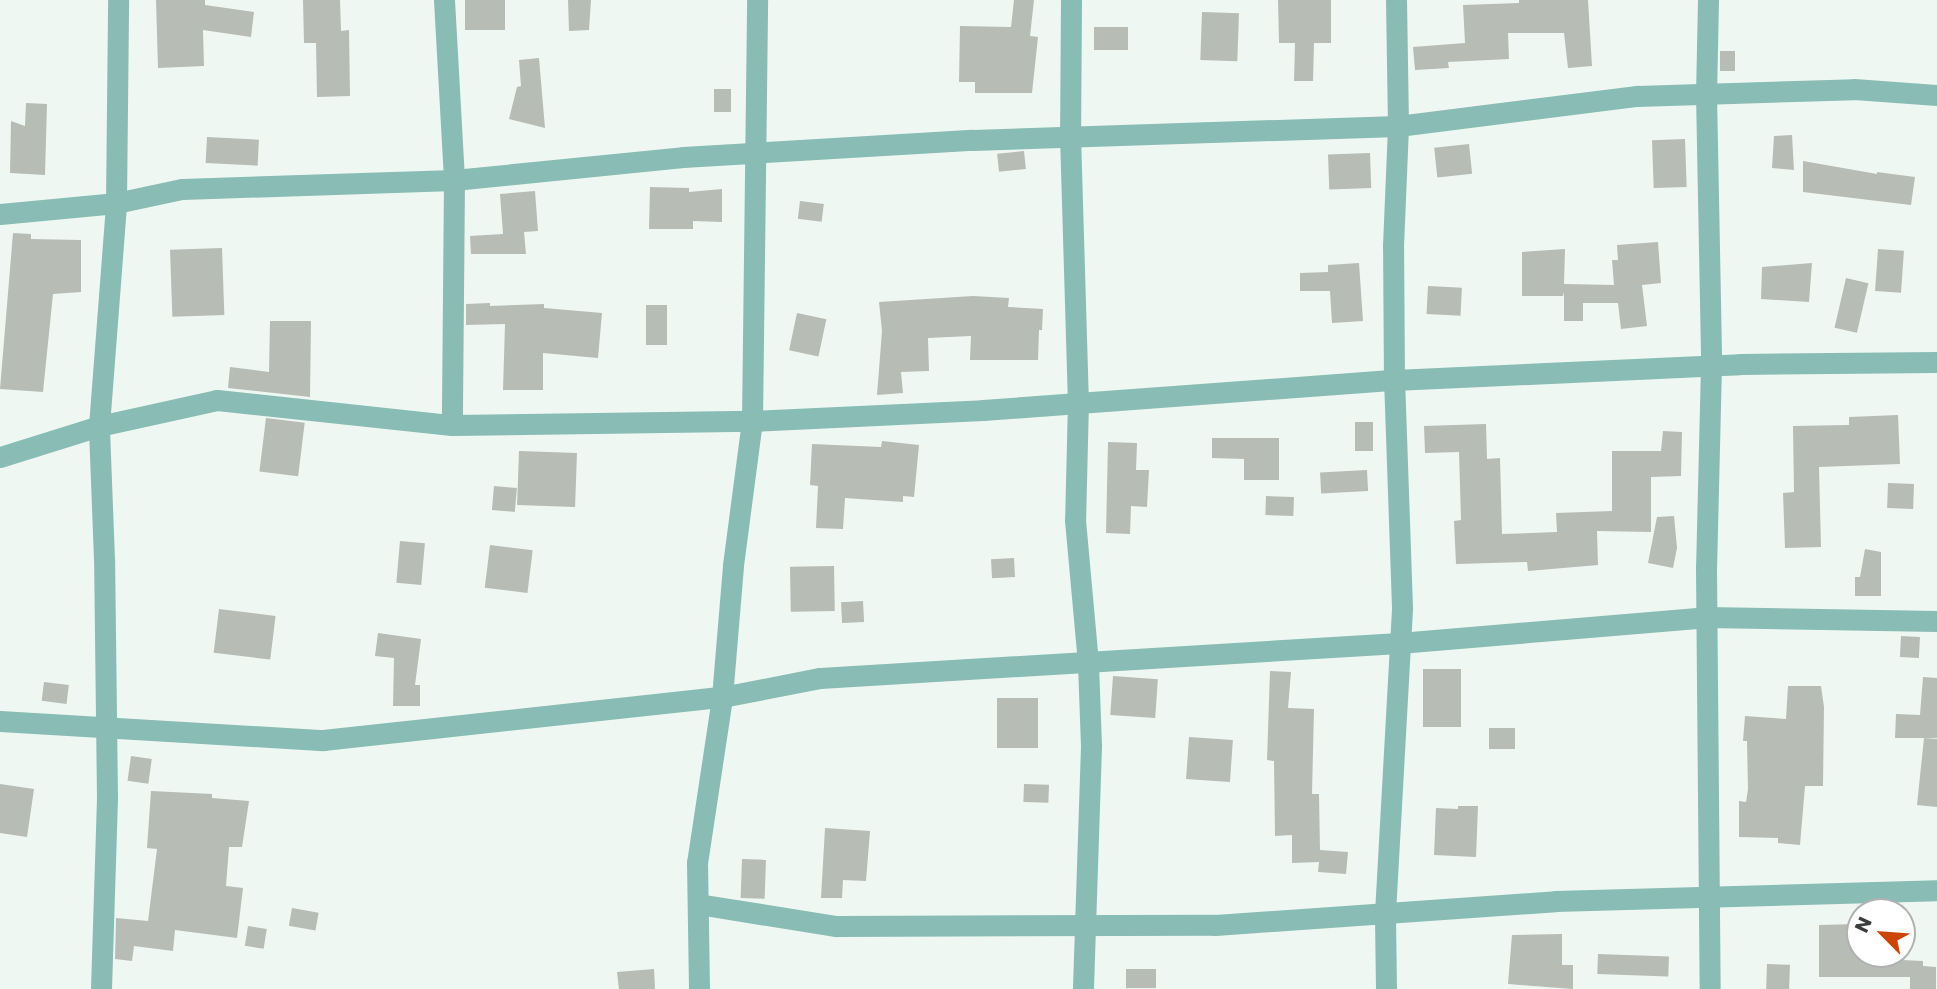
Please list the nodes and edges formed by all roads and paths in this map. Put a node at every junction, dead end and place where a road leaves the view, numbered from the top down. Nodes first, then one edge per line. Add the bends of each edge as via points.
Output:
1 (118, 0) edge
2 (444, 0) edge
3 (757, 0) edge
4 (1071, 0) edge
5 (1396, 0) edge
6 (1709, 0) edge
7 (1706, 93) junction
8 (1937, 95) edge
9 (1398, 126) junction
10 (1070, 135) junction
11 (754, 153) junction
12 (454, 180) junction
13 (116, 203) junction
14 (0, 214) edge
15 (1937, 362) edge
16 (1712, 365) junction
17 (1394, 380) junction
18 (1078, 401) junction
19 (752, 421) junction
20 (452, 425) junction
21 (99, 426) junction
22 (0, 457) edge
23 (1706, 617) junction
24 (1937, 621) edge
25 (1399, 643) junction
26 (1088, 664) junction
27 (722, 697) junction
28 (0, 721) edge
29 (106, 727) junction
30 (1937, 890) edge
31 (1708, 898) junction
32 (698, 904) junction
33 (1385, 913) junction
34 (1085, 926) junction
35 (100, 989) edge
36 (699, 989) edge
37 (1083, 989) edge
38 (1386, 989) edge
39 (1710, 989) edge

1 - 13 street
2 - 12 street
3 - 11 street
4 - 10 street
5 - 9 street
6 - 7 street
7 - 8 street via 1854,89
7 - 9 street via 1637,96
7 - 16 street
9 - 10 street
9 - 17 street
10 - 11 street
10 - 18 street
11 - 12 street
11 - 19 street
12 - 13 street via 182,189
12 - 20 street
13 - 14 street
13 - 21 street
15 - 16 street
16 - 17 street
16 - 23 street
17 - 18 street
17 - 25 street via 1402,607
18 - 19 street
18 - 26 street via 1075,520
19 - 20 street
19 - 27 street
20 - 21 street via 218,400
21 - 22 street
21 - 29 street
23 - 24 street
23 - 25 street
23 - 31 street
25 - 26 street
25 - 33 street
26 - 27 street via 820,678
26 - 34 street via 1091,746
27 - 29 street via 323,740
27 - 32 street via 697,863
28 - 29 street
29 - 35 street
30 - 31 street
31 - 33 street via 1555,901
31 - 39 street
32 - 34 street via 836,926
32 - 36 street
33 - 34 street via 1215,925
33 - 38 street
34 - 37 street

